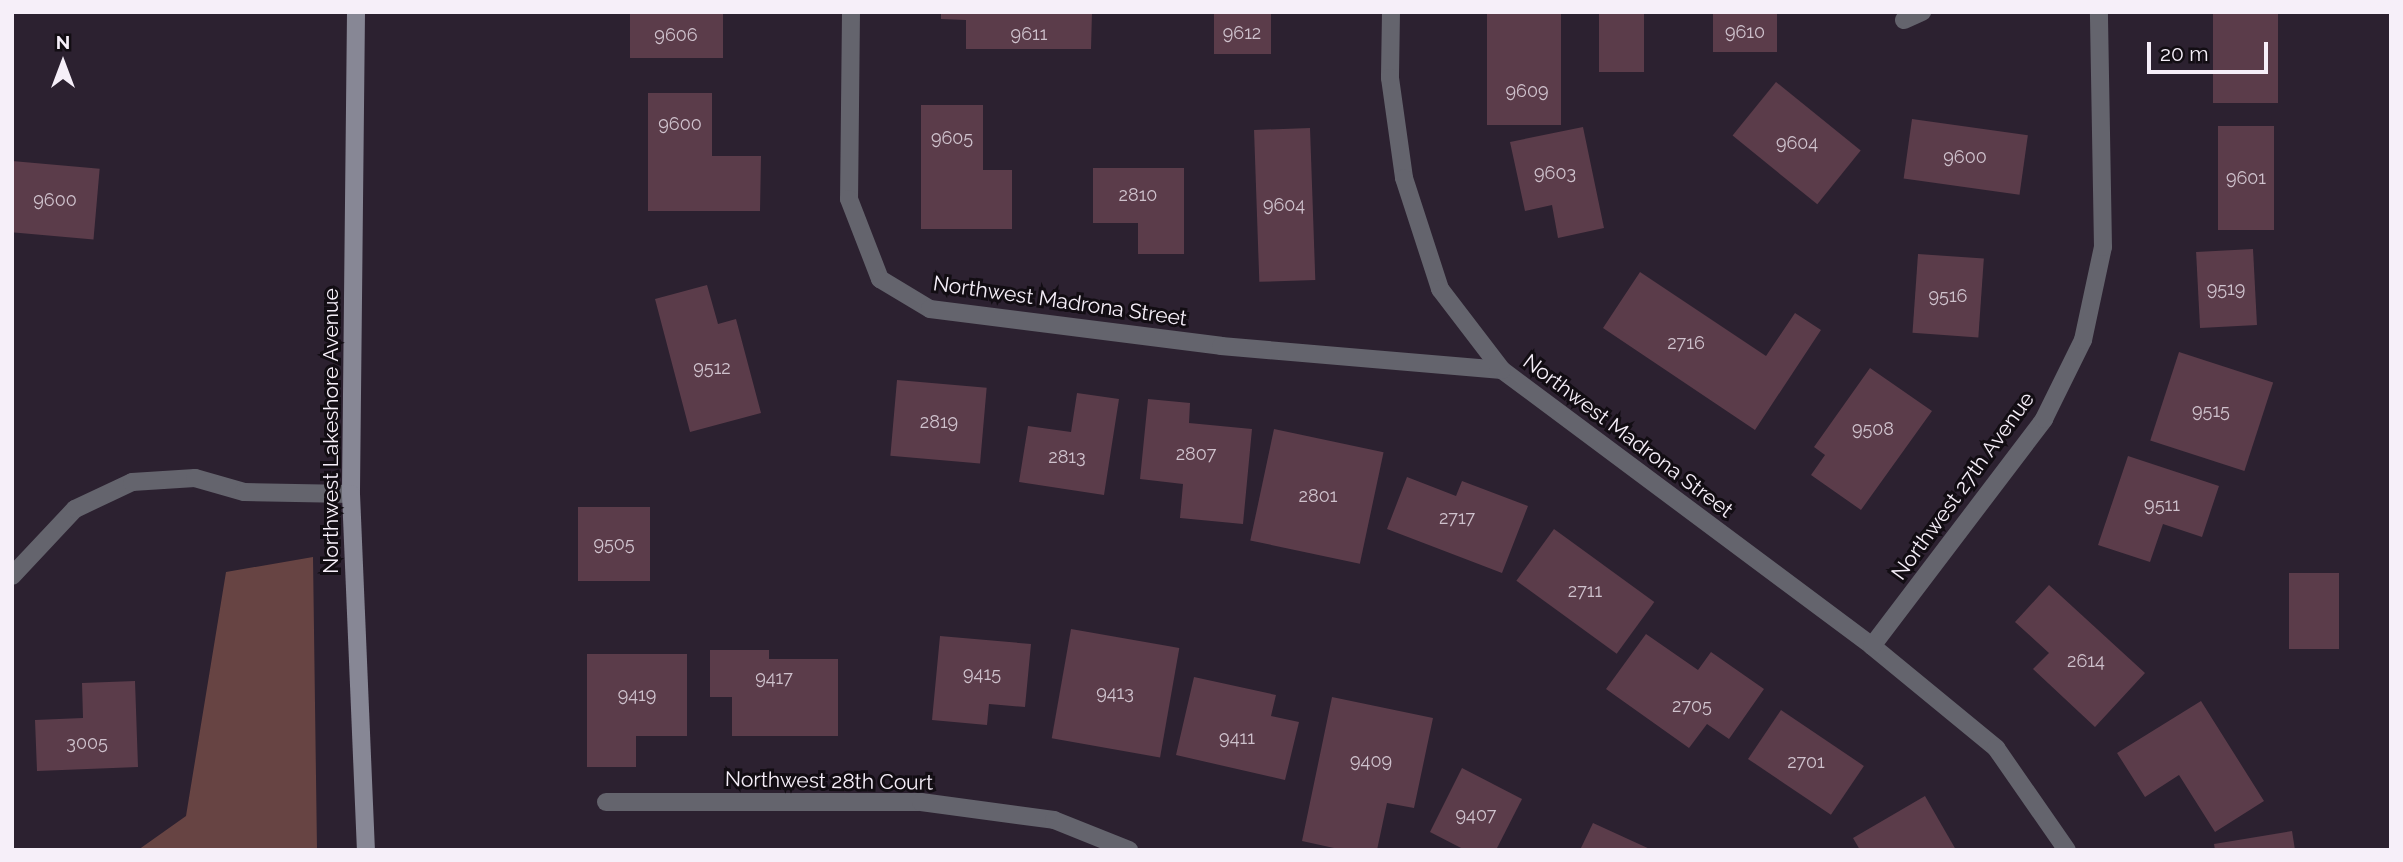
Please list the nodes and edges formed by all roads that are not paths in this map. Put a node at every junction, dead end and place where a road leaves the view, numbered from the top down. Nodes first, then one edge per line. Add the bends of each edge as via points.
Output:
1 (356, 12) edge
2 (850, 12) edge
3 (1391, 12) edge
4 (1922, 12) edge
5 (2099, 12) edge
6 (1904, 20) dead end
7 (1502, 370) junction
8 (351, 494) junction
9 (12, 576) edge
10 (1872, 646) junction
11 (606, 802) dead end
12 (366, 850) edge
13 (1129, 850) edge
14 (2067, 850) edge

1 - 8 main road, Northwest Lakeshore Avenue
2 - 7 street, Northwest Madrona Street via 849,199 880,278 930,309 1221,346
3 - 7 street via 1390,78 1404,178 1440,289
4 - 6 street
5 - 10 street, Northwest 27th Avenue via 2103,247 2084,340 2045,419
7 - 10 street, Northwest Madrona Street
8 - 9 street via 244,492 195,478 132,482 75,509
8 - 12 main road, Northwest Lakeshore Avenue
10 - 14 street, Northwest Madrona Street via 1996,748
11 - 13 street, Northwest 28th Court via 921,802 1054,820

